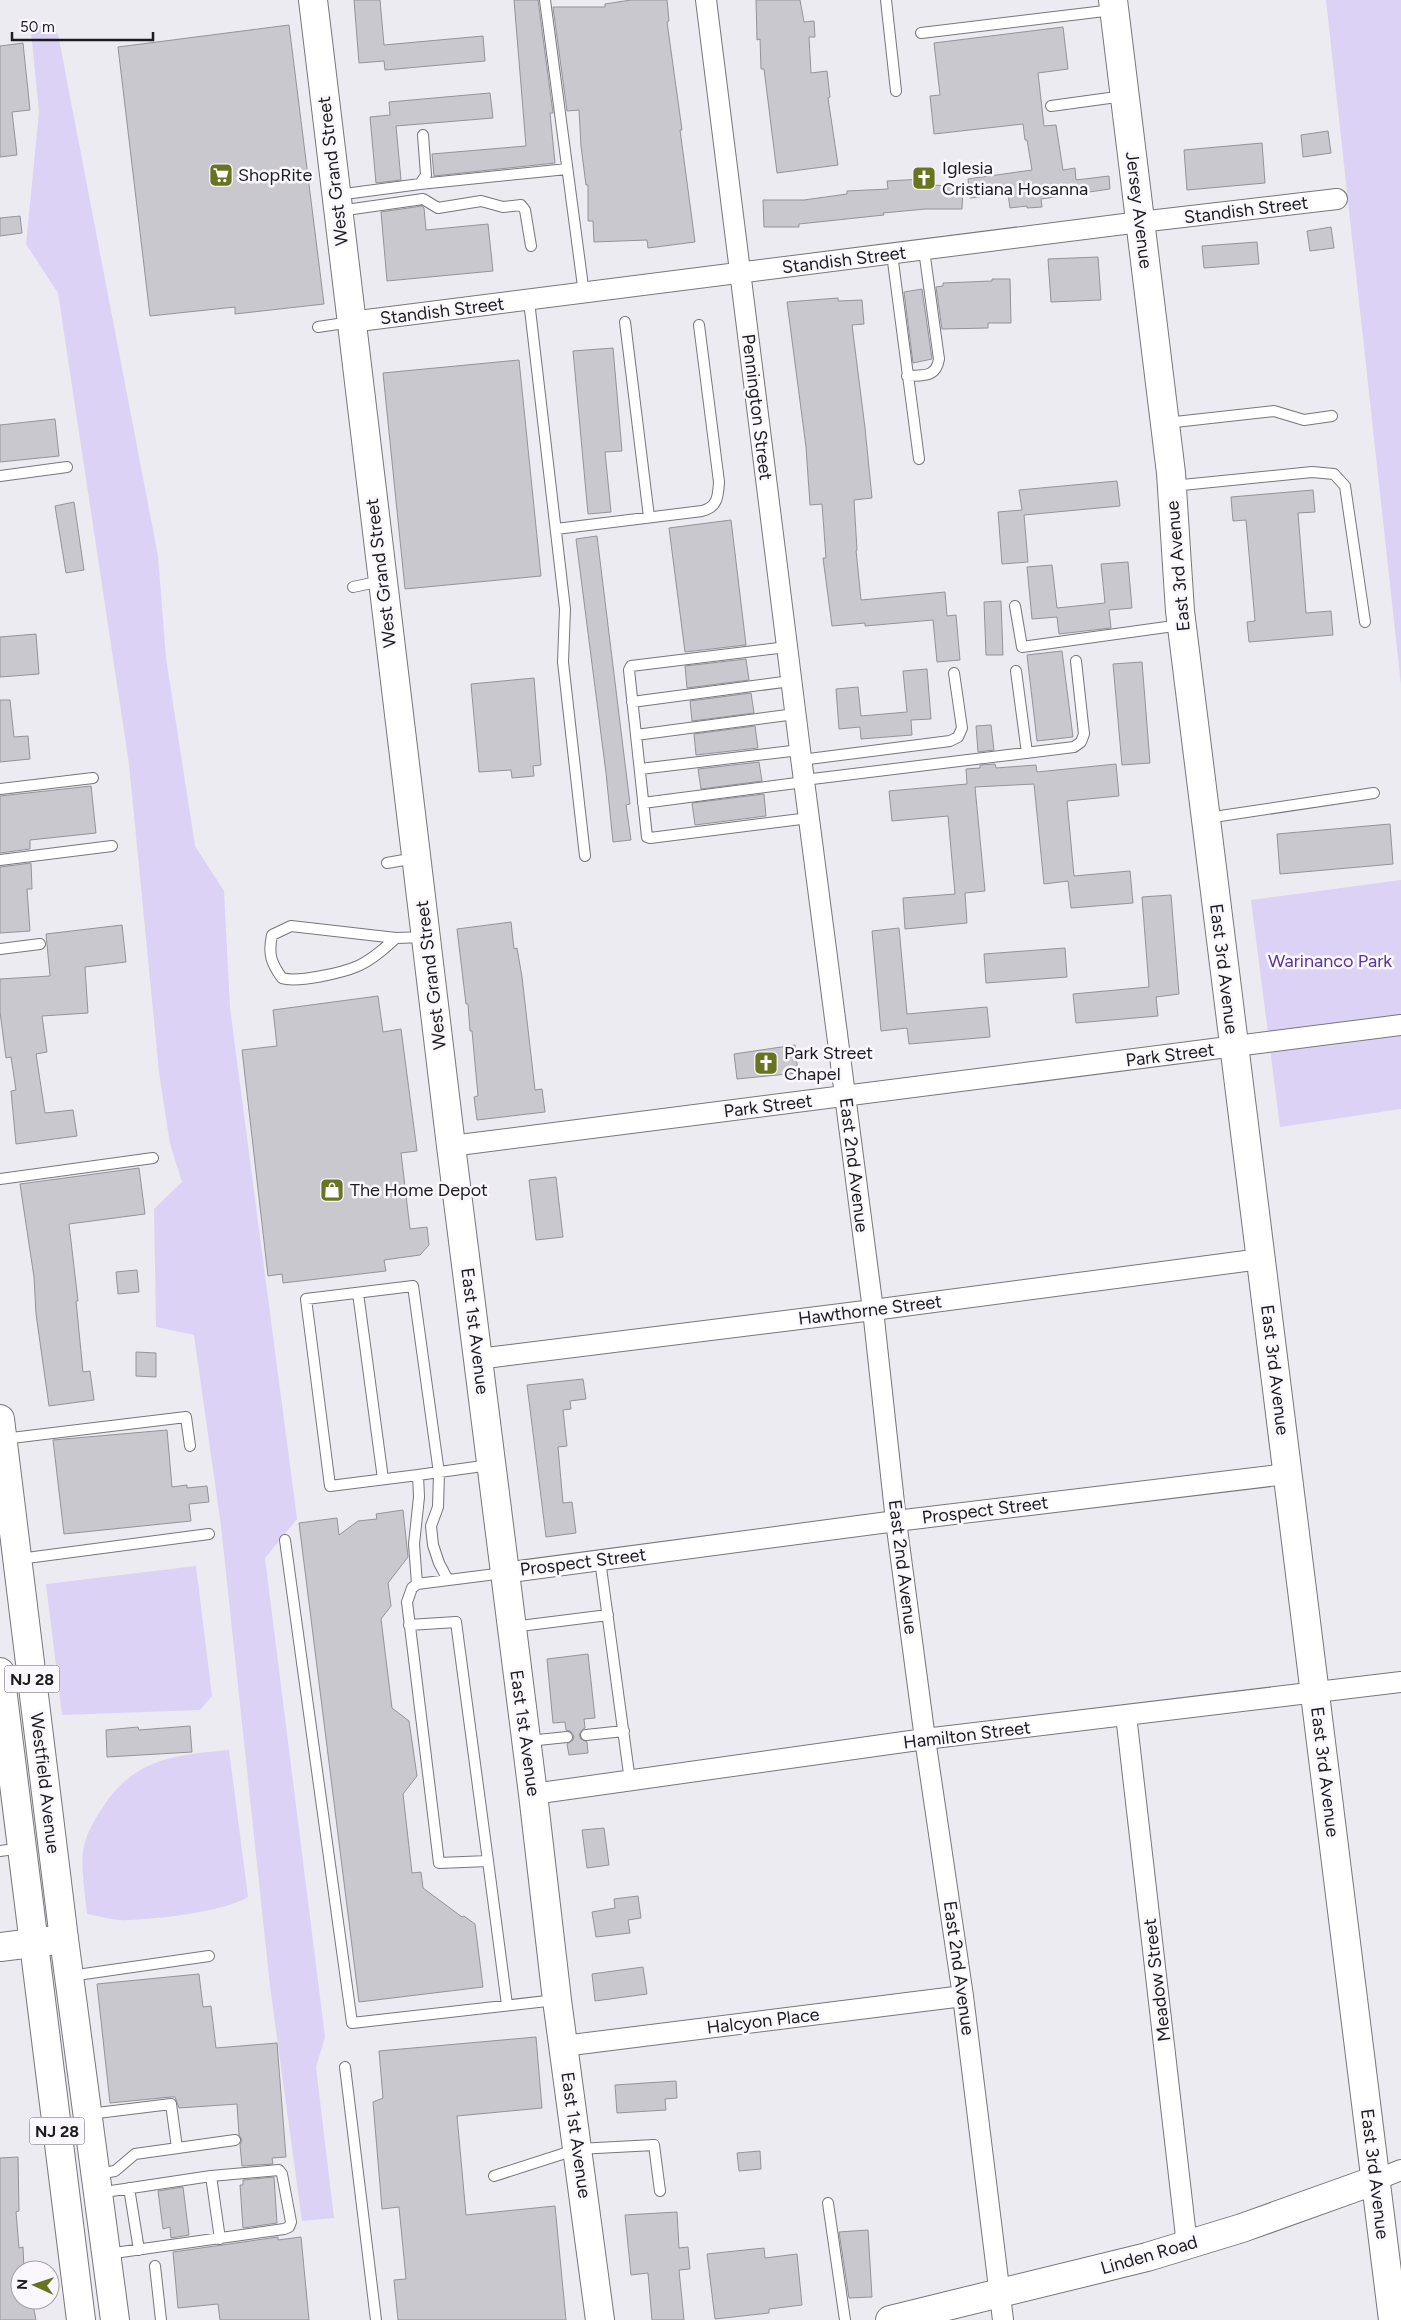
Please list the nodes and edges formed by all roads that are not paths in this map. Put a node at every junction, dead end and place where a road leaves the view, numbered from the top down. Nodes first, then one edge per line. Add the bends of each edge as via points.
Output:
1 (313, 0) edge
2 (545, 0) edge
3 (706, 0) edge
4 (886, 0) edge
5 (1113, 5) edge
6 (921, 33) dead end
7 (896, 91) dead end
8 (1125, 96) junction
9 (1051, 106) dead end
10 (423, 135) dead end
11 (567, 169) junction
12 (420, 184) junction
13 (1337, 199) dead end
14 (337, 203) junction
15 (1140, 222) junction
16 (531, 246) dead end
17 (924, 250) junction
18 (892, 254) junction
19 (740, 274) junction
20 (584, 294) junction
21 (529, 301) junction
22 (351, 322) junction
23 (625, 322) dead end
24 (699, 325) dead end
25 (318, 327) dead end
26 (907, 376) junction
27 (1332, 416) dead end
28 (1165, 422) junction
29 (919, 459) dead end
30 (67, 468) dead end
31 (0, 476) edge
32 (1171, 486) junction
33 (649, 517) junction
34 (556, 529) junction
35 (382, 581) junction
36 (352, 587) dead end
37 (1015, 606) dead end
38 (1365, 622) dead end
39 (1182, 625) junction
40 (787, 647) junction
41 (1076, 661) dead end
42 (1016, 671) dead end
43 (954, 673) dead end
44 (791, 682) junction
45 (632, 702) junction
46 (795, 714) junction
47 (636, 735) junction
48 (1027, 753) junction
49 (800, 755) junction
50 (640, 769) junction
51 (93, 778) dead end
52 (804, 781) junction
53 (0, 789) edge
54 (1374, 793) dead end
55 (643, 802) junction
56 (808, 816) junction
57 (1206, 818) junction
58 (112, 846) dead end
59 (585, 856) dead end
60 (416, 858) junction
61 (0, 860) edge
62 (387, 863) dead end
63 (426, 937) junction
64 (396, 938) junction
65 (40, 944) dead end
66 (0, 949) edge
67 (1401, 1025) edge
68 (1234, 1047) junction
69 (844, 1096) junction
70 (451, 1146) junction
71 (154, 1158) dead end
72 (0, 1180) edge
73 (1261, 1259) junction
74 (358, 1292) junction
75 (873, 1310) junction
76 (478, 1359) junction
77 (1, 1429) edge
78 (190, 1446) dead end
79 (491, 1465) junction
80 (439, 1472) junction
81 (1287, 1474) junction
82 (418, 1475) junction
83 (383, 1479) junction
84 (896, 1521) junction
85 (209, 1534) dead end
86 (285, 1540) dead end
87 (18, 1559) junction
88 (600, 1560) junction
89 (504, 1572) junction
90 (448, 1580) junction
91 (418, 1584) junction
92 (608, 1615) junction
93 (409, 1625) junction
94 (511, 1627) junction
95 (0, 1672) edge
96 (1401, 1682) edge
97 (1315, 1693) junction
98 (1126, 1715) junction
99 (37, 1721) junction
100 (3, 1726) edge
101 (624, 1730) junction
102 (586, 1734) dead end
103 (567, 1737) dead end
104 (925, 1739) junction
105 (526, 1741) junction
106 (630, 1782) junction
107 (533, 1794) junction
108 (11, 1849) edge
109 (488, 1861) junction
110 (64, 1938) junction
111 (34, 1943) junction
112 (0, 1947) edge
113 (209, 1956) dead end
114 (70, 1976) junction
115 (963, 1996) junction
116 (557, 2000) junction
117 (507, 2005) junction
118 (563, 2046) junction
119 (346, 2067) dead end
120 (88, 2114) junction
121 (234, 2140) dead end
122 (177, 2148) junction
123 (578, 2149) junction
124 (1401, 2170) edge
125 (211, 2176) junction
126 (494, 2176) dead end
127 (1376, 2180) junction
128 (97, 2184) junction
129 (129, 2188) junction
130 (660, 2191) dead end
131 (828, 2203) dead end
132 (220, 2239) junction
133 (1187, 2245) junction
134 (139, 2250) junction
135 (107, 2254) junction
136 (155, 2266) dead end
137 (1001, 2307) edge
138 (80, 2320) edge
139 (115, 2320) edge
140 (161, 2320) edge
141 (376, 2320) edge
142 (600, 2320) edge
143 (845, 2320) edge
144 (890, 2320) edge
145 (1393, 2320) edge

1 - 14 street, West Grand Street
2 - 11 lane
3 - 19 street, Pennington Street
4 - 7 lane
5 - 6 lane
5 - 8 street, Jersey Avenue
8 - 9 lane
8 - 15 street, Jersey Avenue
10 - 12 lane via 426,174
11 - 12 lane
11 - 20 lane
12 - 14 lane
13 - 15 street, Standish Street
14 - 16 lane via 423,199 438,208 481,201 503,206 521,205 525,210
14 - 22 street, West Grand Street
15 - 17 street, Standish Street
15 - 28 street, Jersey Avenue
17 - 18 street, Standish Street
17 - 26 lane via 938,368 932,374
18 - 19 street, Standish Street
18 - 26 lane
19 - 20 street, Standish Street
19 - 40 street, Pennington Street
20 - 21 street, Standish Street
21 - 22 street, Standish Street
21 - 34 lane
22 - 25 lane
22 - 35 street, West Grand Street
23 - 33 lane
24 - 33 lane via 719,482 718,496 716,503 707,510
26 - 29 lane
27 - 28 lane via 1304,420 1274,412
28 - 32 street, East 3rd Avenue
30 - 31 lane
32 - 38 lane via 1312,472 1334,474 1345,486
32 - 39 street, East 3rd Avenue
33 - 34 lane
34 - 59 lane via 566,621 563,662
35 - 36 lane
35 - 60 street, West Grand Street
37 - 39 lane via 1022,647
39 - 57 street, East 3rd Avenue
40 - 44 street, Pennington Street
40 - 45 lane via 631,666 628,670
41 - 48 lane via 1084,734 1081,742 1074,747
42 - 48 lane
43 - 49 lane via 962,728 958,737 950,741
44 - 45 lane
44 - 46 street, Pennington Street
45 - 47 lane
46 - 47 lane
46 - 49 street, Pennington Street
47 - 50 lane
48 - 52 lane
49 - 50 lane
49 - 52 street, Pennington Street
50 - 55 lane
51 - 53 lane
52 - 55 lane
52 - 56 street, Pennington Street
54 - 57 lane
55 - 56 lane via 647,837 650,838
56 - 69 street, East 2nd Avenue
57 - 68 street, East 3rd Avenue
58 - 61 lane
60 - 62 lane
60 - 63 street, West Grand Street
63 - 64 lane
63 - 70 street, West Grand Street
64 - 64 lane via 358,966 298,981 282,978 272,964 272,935 291,926
65 - 66 lane
67 - 68 street, Park Street
68 - 69 street, Park Street
68 - 73 street, East 3rd Avenue
69 - 70 street, Park Street
69 - 75 street, East 2nd Avenue
70 - 76 street, East 1st Avenue
71 - 72 lane
73 - 75 street, Hawthorne Street
73 - 81 street, East 3rd Avenue
74 - 80 lane via 413,1286
74 - 83 lane
74 - 83 lane via 306,1299 330,1486
75 - 76 street, Hawthorne Street
75 - 84 street, East 2nd Avenue
76 - 79 street, East 1st Avenue
77 - 78 lane via 186,1417
77 - 87 street, Westfield Avenue / NJ 28
79 - 80 lane
79 - 89 street, East 1st Avenue
80 - 82 lane
80 - 90 lane via 438,1507 431,1526 438,1563
81 - 84 street, Prospect Street
81 - 97 street, East 3rd Avenue
82 - 83 lane
82 - 91 lane via 414,1544
84 - 88 street, Prospect Street
84 - 104 street, East 2nd Avenue
85 - 87 lane
86 - 117 lane via 352,2023
87 - 99 street, Westfield Avenue / NJ 28
88 - 89 street, Prospect Street
88 - 92 lane
89 - 90 lane
89 - 94 street, East 1st Avenue
90 - 91 lane
91 - 93 lane via 412,1588 407,1602
92 - 94 lane
92 - 101 lane
93 - 109 lane via 456,1622
93 - 109 lane via 439,1863
94 - 105 street, East 1st Avenue
95 - 100 street, Westfield Avenue / NJ 28
96 - 97 street, Hamilton Street
97 - 98 street, Hamilton Street
97 - 127 street, East 3rd Avenue
98 - 104 street, Hamilton Street
98 - 133 street, Meadow Street
99 - 100 street
99 - 110 street, Westfield Avenue / NJ 28
100 - 108 street, Westfield Avenue / NJ 28
101 - 102 lane
101 - 106 lane
103 - 105 lane
104 - 106 street, Hamilton Street
104 - 115 street, East 2nd Avenue
105 - 107 street, East 1st Avenue
106 - 107 street, Hamilton Street
107 - 116 street, East 1st Avenue
108 - 111 street, Westfield Avenue / NJ 28
109 - 117 lane
110 - 111 street
110 - 114 street, NJ 28
111 - 112 street
111 - 138 street, NJ 28
113 - 114 lane
114 - 120 street, NJ 28
115 - 118 street, Halcyon Place
115 - 137 street, East 2nd Avenue
116 - 117 lane
116 - 118 street, East 1st Avenue
118 - 123 street, East 1st Avenue
119 - 141 lane
120 - 122 lane via 171,2104
120 - 128 street, NJ 28
121 - 122 lane
122 - 128 lane via 135,2154
123 - 126 lane
123 - 130 lane via 654,2144
123 - 142 street, East 1st Avenue
124 - 127 street, Linden Road
125 - 129 lane
125 - 132 lane
125 - 132 lane via 279,2170 291,2222 284,2229
127 - 133 street, Linden Road
127 - 145 street, East 3rd Avenue
128 - 129 lane
128 - 135 street, NJ 28
129 - 134 lane
131 - 143 lane
132 - 134 lane
133 - 137 street, Linden Road
134 - 135 lane
135 - 139 street, NJ 28
136 - 140 lane
137 - 144 street, Linden Road

